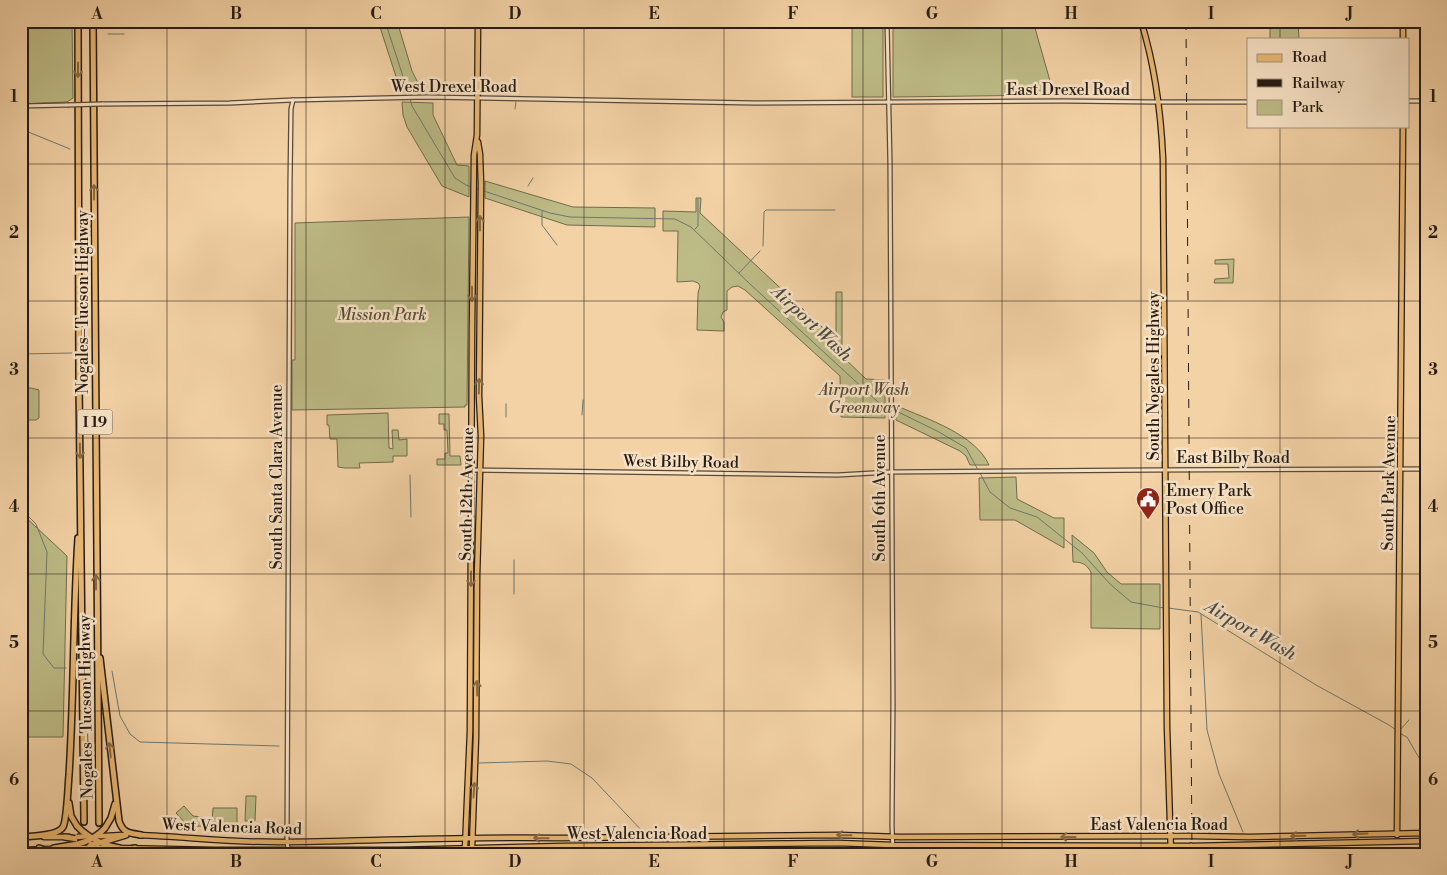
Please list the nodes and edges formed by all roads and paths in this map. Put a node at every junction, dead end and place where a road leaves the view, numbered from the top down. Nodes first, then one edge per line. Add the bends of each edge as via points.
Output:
1 (78, 21) edge
2 (93, 21) edge
3 (478, 21) edge
4 (887, 21) edge
5 (1141, 21) edge
6 (1403, 21) edge
7 (1403, 38) edge
8 (477, 97) junction
9 (293, 100) junction
10 (1410, 101) edge
11 (1426, 101) edge
12 (1158, 102) junction
13 (1247, 102) edge
14 (888, 103) junction
15 (21, 106) edge
16 (1403, 128) edge
17 (477, 135) junction
18 (480, 407) junction
19 (471, 408) junction
20 (1401, 469) junction
21 (1426, 469) edge
22 (471, 470) junction
23 (480, 470) junction
24 (1166, 470) junction
25 (891, 472) junction
26 (80, 498) junction
27 (97, 628) junction
28 (468, 765) junction
29 (475, 774) junction
30 (68, 795) junction
31 (116, 799) junction
32 (84, 822) dead end
33 (99, 824) tunnel mouth
34 (1397, 833) junction
35 (1426, 833) edge
36 (126, 835) joint
37 (141, 835) junction
38 (1170, 836) junction
39 (1323, 836) junction
40 (22, 837) edge
41 (65, 837) joint
42 (657, 837) junction
43 (892, 837) junction
44 (994, 837) junction
45 (1249, 837) junction
46 (465, 838) junction
47 (472, 838) junction
48 (563, 838) junction
49 (1397, 841) junction
50 (1426, 841) edge
51 (97, 842) junction
52 (287, 842) junction
53 (78, 844) edge
54 (1323, 844) junction
55 (893, 845) junction
56 (994, 845) junction
57 (1249, 845) junction
58 (563, 846) junction
59 (657, 846) junction
60 (1170, 846) junction
61 (1192, 846) junction
62 (39, 848) joint
63 (119, 848) joint
64 (135, 848) junction
65 (21, 850) edge
66 (472, 850) edge
67 (55, 851) edge
68 (465, 851) edge
69 (288, 852) edge
70 (102, 854) edge
71 (122, 854) edge
72 (893, 854) edge
73 (1171, 854) edge
74 (1181, 854) edge

1 -> 26 highway, Nogales–Tucson Highway / I 19
27 -> 2 highway, Nogales–Tucson Highway / I 19
3 - 8 main road, South 12th Avenue
4 - 14 street, South 6th Avenue
5 - 12 main road, South Nogales Highway
6 - 7 main road
8 - 9 street, West Drexel Road
8 - 14 street, West Drexel Road
8 - 17 main road, South 12th Avenue
9 - 15 street, West Drexel Road, bridge
9 - 52 street, South Santa Clara Avenue via 290,161
10 - 11 street
12 - 13 street, East Drexel Road
12 - 14 street, East Drexel Road
12 - 24 main road, South Nogales Highway via 1163,159
14 - 25 street, South 6th Avenue
16 - 20 main road, South Park Avenue
18 -> 17 main road, South 12th Avenue via 481,184
17 -> 19 main road, South 12th Avenue via 474,155
18 - 19 main road
18 - 23 main road, South 12th Avenue
19 - 22 main road, South 12th Avenue
20 - 21 street, East Bilby Road
20 - 24 street, East Bilby Road
20 - 34 main road, South Park Avenue
22 - 23 street, West Bilby Road
22 -> 28 main road, South 12th Avenue
23 - 25 street, West Bilby Road via 829,475
29 -> 23 main road, South 12th Avenue
24 - 25 street, East Bilby Road
24 - 38 main road, South Nogales Highway
25 - 43 street, South 6th Avenue
26 - 30 highway
26 - 32 highway, Nogales–Tucson Highway / I 19
31 -> 27 highway
27 - 33 highway, Nogales–Tucson Highway / I 19
28 - 29 main road via 471,773
28 - 46 main road, South 12th Avenue
47 -> 29 main road, South 12th Avenue
30 - 40 highway via 62,829 53,834
30 - 51 highway, bridge via 71,816 77,826
31 - 37 highway via 121,828
31 - 51 highway, bridge via 111,818
34 - 35 main road, East Valencia Road
34 -> 39 main road, East Valencia Road
34 - 49 main road, South Park Avenue
36 - 37 main road, West Valencia Road
36 - 51 highway
37 - 52 main road, West Valencia Road
38 -> 44 main road, East Valencia Road
38 - 45 main road, East Valencia Road
38 - 60 main road, South Nogales Highway
39 -> 45 main road, East Valencia Road
39 - 54 main road
40 - 41 main road
41 - 53 highway
43 -> 42 main road, West Valencia Road
42 - 48 main road, West Valencia Road
42 - 59 main road
43 - 44 main road, East Valencia Road
43 - 55 street, South 6th Avenue
44 - 56 main road
45 - 57 main road
46 - 47 main road, West Valencia Road
46 - 52 main road, West Valencia Road
46 - 68 main road, South 12th Avenue
48 -> 47 main road, West Valencia Road
47 - 66 main road, South 12th Avenue
48 - 58 main road
49 - 50 main road, East Valencia Road
49 - 54 main road, East Valencia Road
51 - 53 highway, bridge
51 - 53 highway, bridge
51 - 63 highway
51 - 70 highway, bridge
52 - 69 street, South Santa Clara Avenue
53 - 67 highway
54 - 57 main road, East Valencia Road
55 - 56 main road, East Valencia Road
55 - 59 main road, West Valencia Road
55 - 72 street, South 6th Avenue
56 - 60 main road, East Valencia Road
57 - 61 main road, East Valencia Road
58 - 59 main road, West Valencia Road
58 - 66 main road, West Valencia Road
60 - 61 main road, East Valencia Road
60 - 73 main road, South Nogales Highway
61 - 74 main road
62 - 65 main road
62 - 67 highway
63 - 64 main road, West Valencia Road
64 - 69 main road, West Valencia Road
64 - 71 highway
66 - 68 main road, West Valencia Road
68 - 69 main road, West Valencia Road

